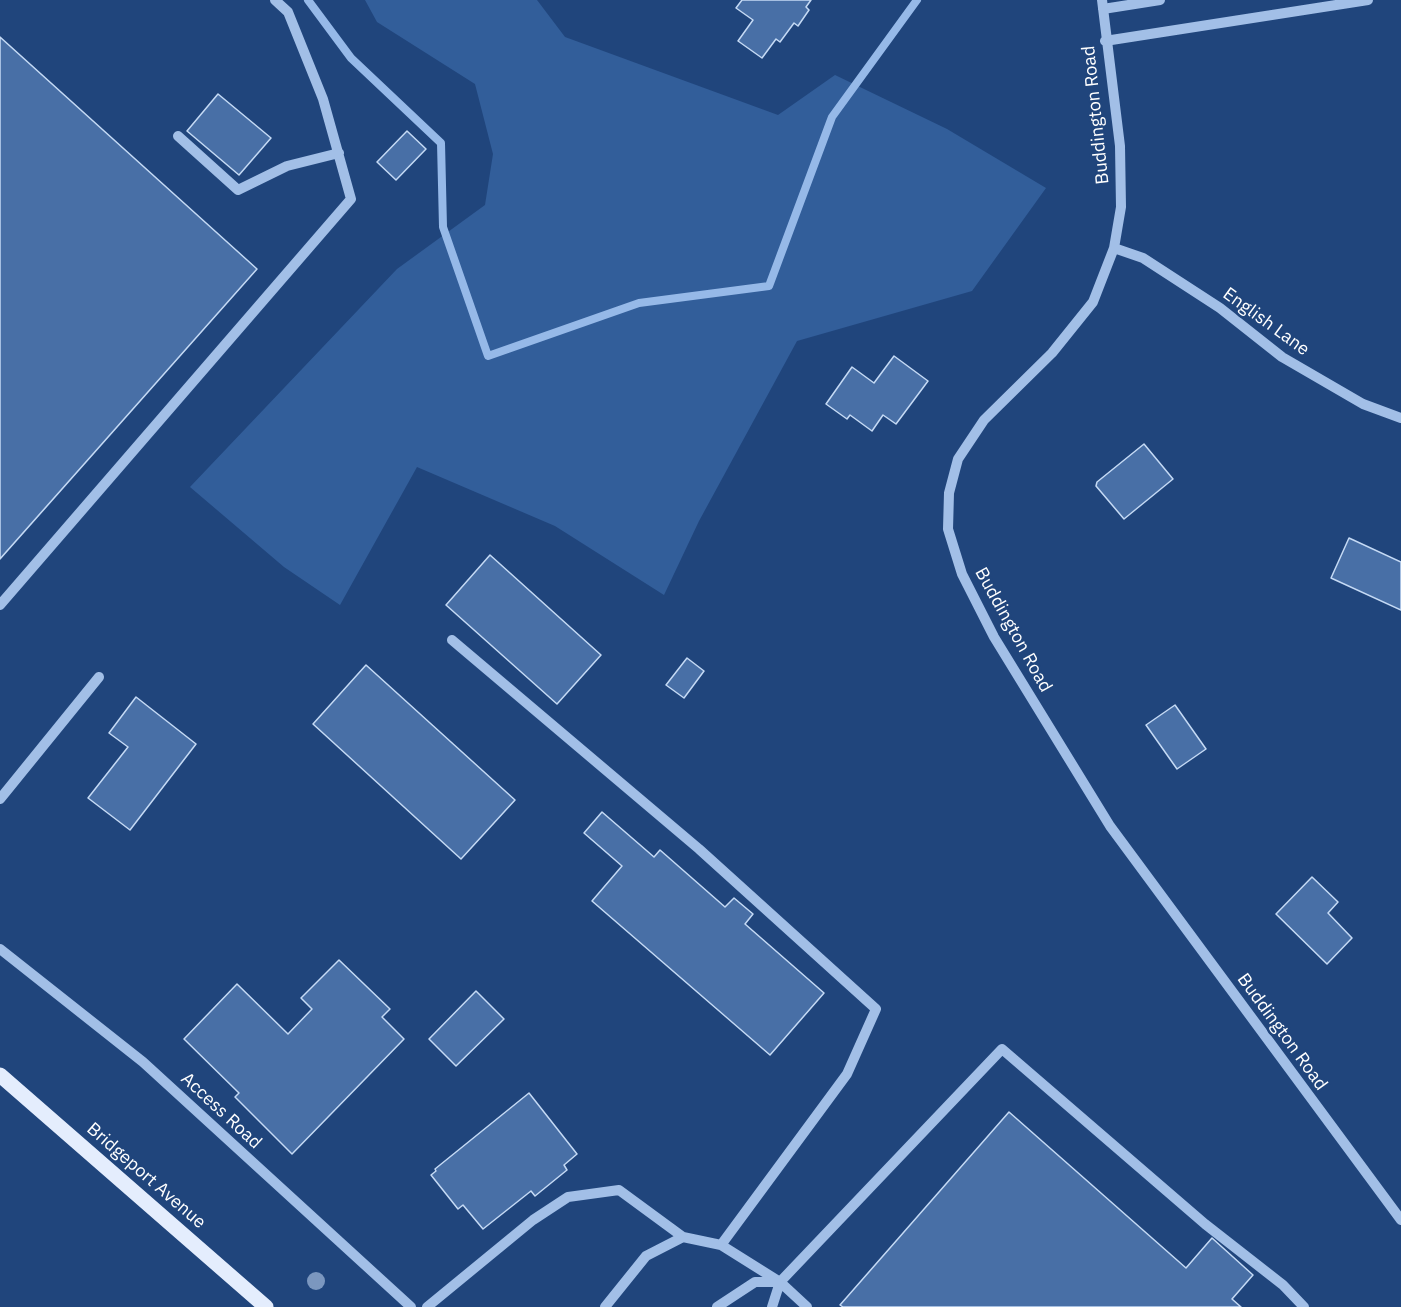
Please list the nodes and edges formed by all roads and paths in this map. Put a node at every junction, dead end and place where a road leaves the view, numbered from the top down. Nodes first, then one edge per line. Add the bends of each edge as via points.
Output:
1 (275, 0) edge
2 (1160, 0) edge
3 (1368, 0) edge
4 (1102, 5) edge
5 (1105, 41) junction
6 (178, 136) dead end
7 (339, 153) junction
8 (1114, 248) junction
9 (1401, 418) edge
10 (0, 605) edge
11 (452, 640) dead end
12 (99, 677) dead end
13 (0, 799) edge
14 (0, 949) edge
15 (0, 1075) edge
16 (1401, 1220) edge
17 (683, 1237) junction
18 (721, 1245) junction
19 (780, 1282) junction
20 (266, 1307) edge
21 (411, 1307) edge
22 (427, 1307) edge
23 (605, 1307) edge
24 (717, 1307) edge
25 (772, 1307) edge
26 (807, 1307) edge
27 (1304, 1307) edge

1 - 7 street via 288,12 323,99
2 - 4 street
3 - 5 street
4 - 5 street, Buddington Road
5 - 8 street, Buddington Road via 1120,146 1121,207
6 - 7 street via 238,190 287,166
7 - 10 street via 351,199
8 - 9 street, English Lane via 1143,258 1193,290 1282,357 1363,404
8 - 16 street, Buddington Road via 1092,302 1052,353 984,420 958,459 949,494 948,529 962,573 994,637 1110,826
11 - 18 street via 699,849 876,1009 847,1074
12 - 13 street
14 - 21 street, Access Road via 143,1062
15 - 20 main road, Bridgeport Avenue
17 - 18 street
17 - 22 street via 619,1190 568,1197 533,1220
17 - 23 street via 646,1256
18 - 19 street
19 - 24 street via 755,1282
19 - 25 street
19 - 26 street
19 - 27 street via 1002,1049 1204,1224 1283,1285

